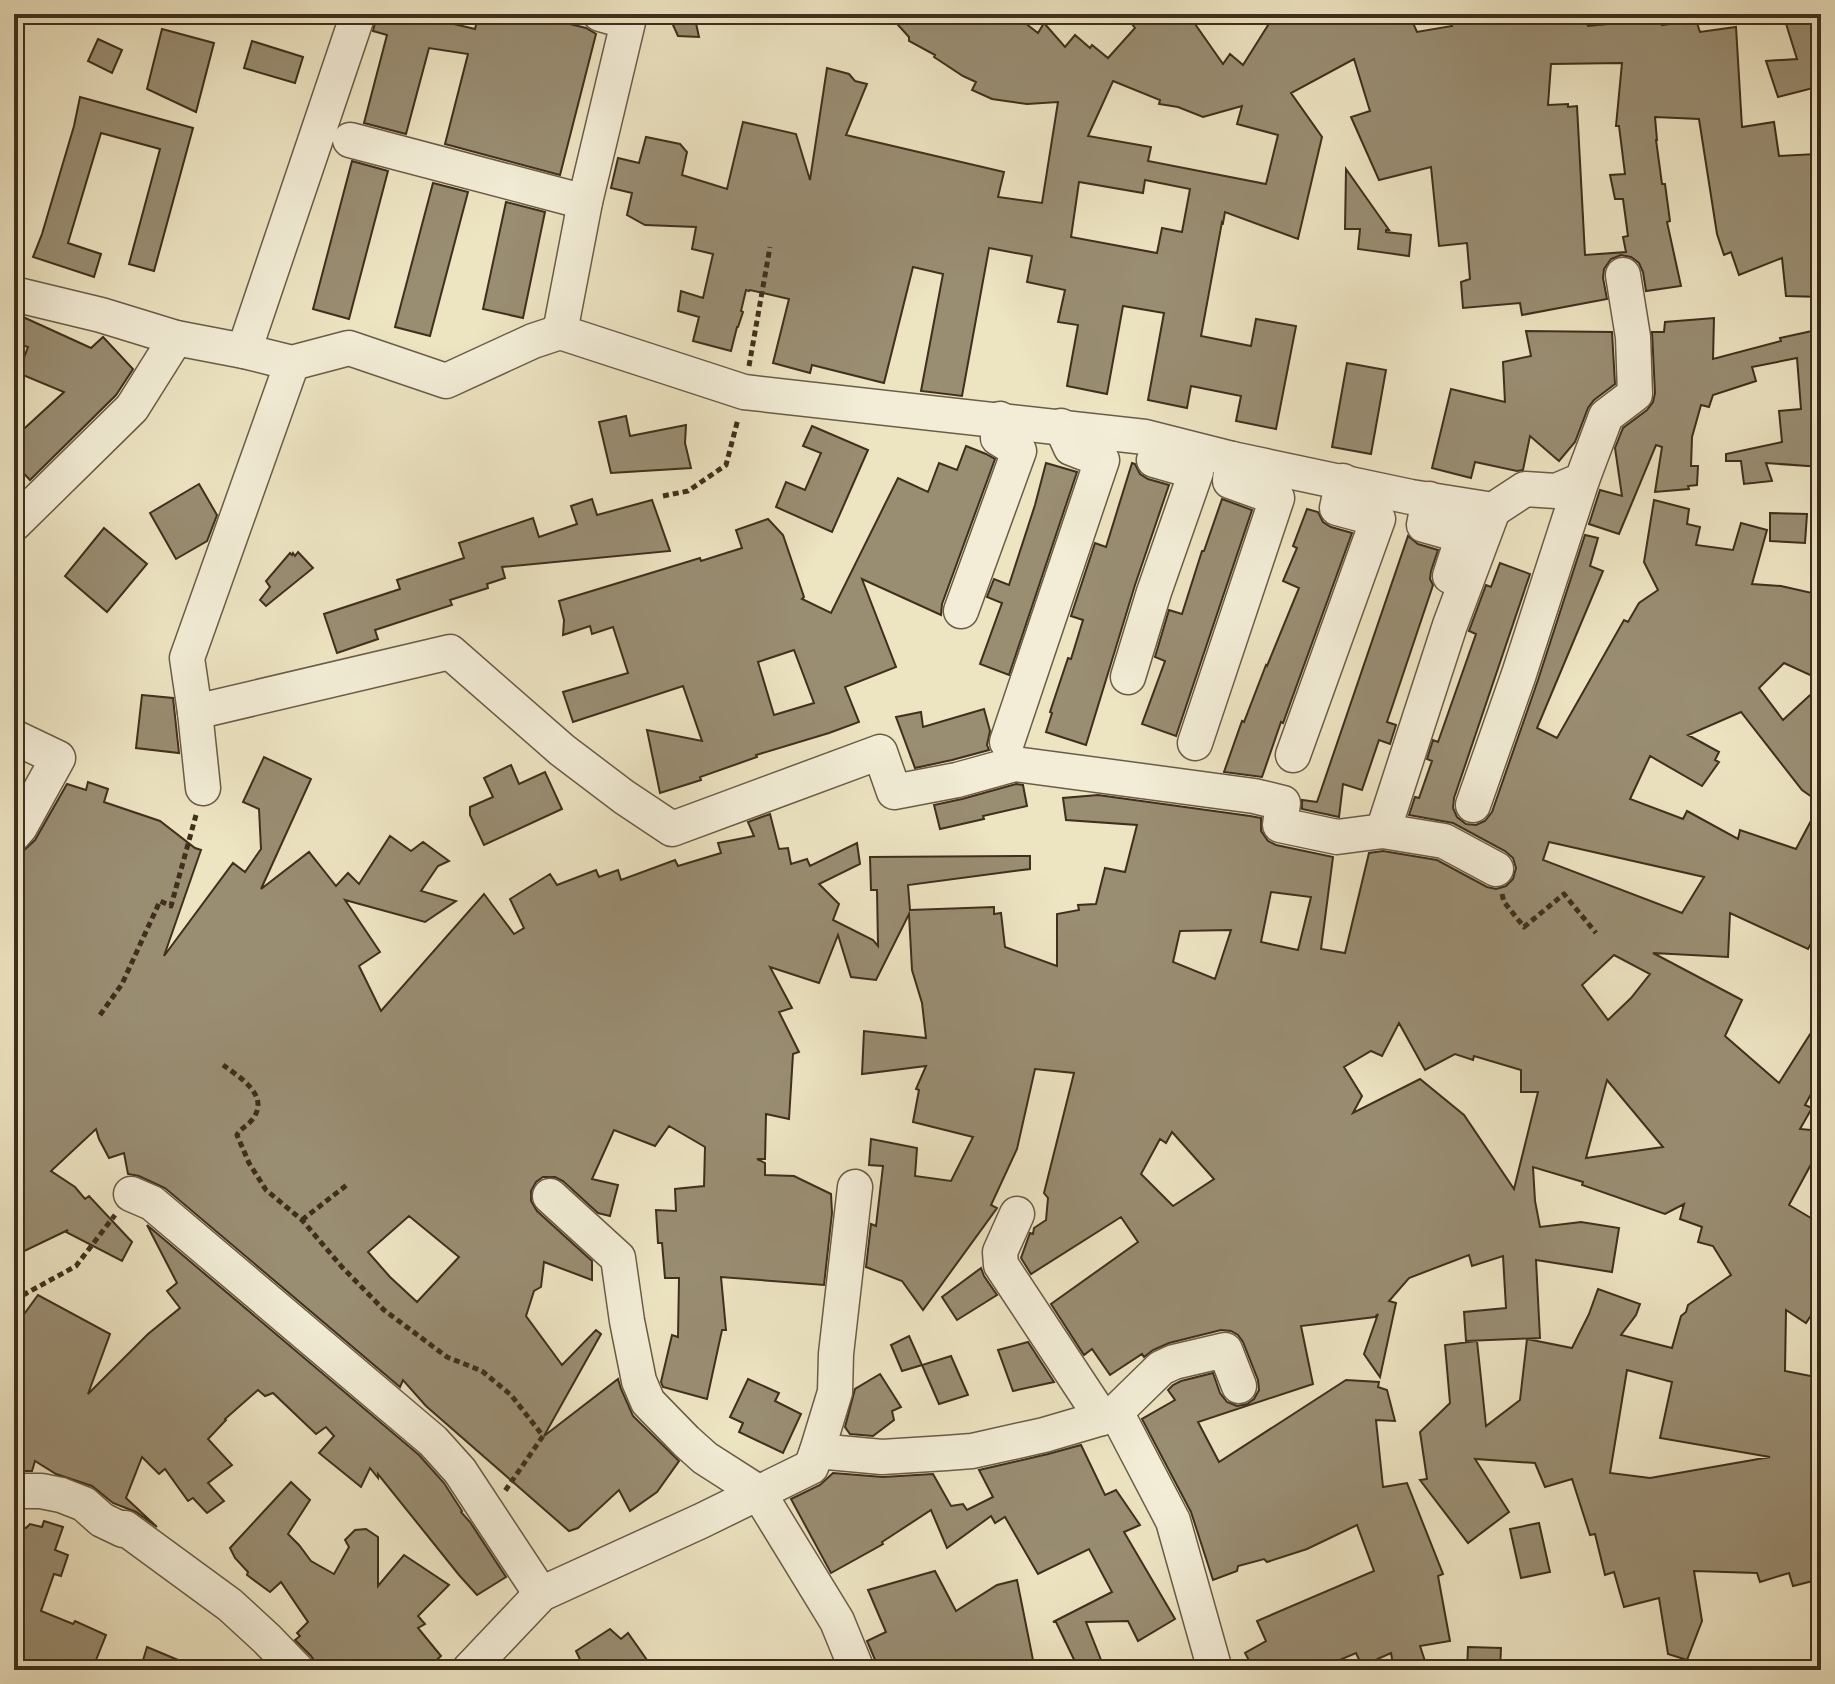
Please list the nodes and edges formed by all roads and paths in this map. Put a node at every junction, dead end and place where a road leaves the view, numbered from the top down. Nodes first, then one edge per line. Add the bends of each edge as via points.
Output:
1 (358, 14) edge
2 (600, 14) edge
3 (350, 140) dead end
4 (585, 202) junction
5 (770, 247) dead end
6 (1623, 275) dead end
7 (14, 294) edge
8 (560, 332) junction
9 (176, 338) junction
10 (244, 351) junction
11 (292, 363) junction
12 (744, 392) junction
13 (1000, 419) junction
14 (1061, 426) junction
15 (1145, 437) junction
16 (1232, 459) junction
17 (1582, 480) junction
18 (1343, 481) junction
19 (663, 496) dead end
20 (1429, 499) junction
21 (1493, 510) junction
22 (14, 524) edge
23 (961, 611) dead end
24 (1128, 677) dead end
25 (195, 712) junction
26 (14, 737) edge
27 (1007, 742) dead end
28 (1195, 743) dead end
29 (1293, 755) dead end
30 (1382, 778) dead end
31 (203, 788) joint
32 (1473, 805) dead end
33 (1383, 831) junction
34 (14, 834) edge
35 (1496, 869) joint
36 (1596, 933) dead end
37 (100, 1015) dead end
38 (223, 1065) dead end
39 (348, 1184) dead end
40 (855, 1187) dead end
41 (131, 1194) joint
42 (550, 1196) dead end
43 (1017, 1214) dead end
44 (302, 1220) junction
45 (14, 1300) edge
46 (1239, 1386) dead end
47 (1109, 1415) junction
48 (817, 1451) junction
49 (14, 1491) edge
50 (758, 1492) junction
51 (501, 1499) dead end
52 (541, 1594) junction
53 (297, 1670) edge
54 (469, 1670) edge
55 (857, 1670) edge
56 (1215, 1670) edge

1 - 10 street
2 - 4 street via 628,22
3 - 4 street
4 - 8 street
5 - 12 path
6 - 17 street via 1635,394 1606,416
7 - 9 street
8 - 11 street via 446,381 349,348
8 - 12 street
9 - 10 street
9 - 22 street via 132,408
10 - 11 street
11 - 25 street via 187,658
12 - 13 street
12 - 19 path via 726,465 688,491
13 - 14 street
13 - 23 street via 998,438 1019,451
14 - 15 street
14 - 27 street via 1071,448 1102,460
15 - 16 street
15 - 24 street via 1142,456 1196,472
16 - 18 street
16 - 28 street via 1230,481 1277,498
17 - 21 street via 1556,491 1525,489
17 - 32 street
18 - 20 street
18 - 29 street via 1337,508 1378,519
20 - 21 street
20 - 30 street via 1424,525 1463,536
21 - 33 street
25 - 31 street
25 - 33 street via 450,652 562,750 672,829 880,752 894,792 1015,764 1269,799 1283,803 1280,825 1337,837
26 - 34 street via 58,758
31 - 37 path via 171,906 160,901 122,984
33 - 35 street via 1444,841
35 - 36 path via 1504,902 1524,927 1564,894
38 - 44 path via 257,1094 258,1110 237,1135 249,1163 266,1190
39 - 44 path
40 - 48 street via 835,1392
41 - 45 path via 76,1266
41 - 52 street via 152,1203 433,1441 460,1471
42 - 50 street via 618,1258 639,1381 648,1402 705,1458
43 - 47 street via 1000,1252 1001,1265
44 - 51 path via 384,1310 447,1357 482,1371 511,1395 543,1436
46 - 47 street via 1225,1350 1161,1368
47 - 48 street via 972,1451 882,1457
47 - 56 street via 1173,1521
48 - 50 street via 811,1467
49 - 53 street via 61,1495 125,1528 230,1605
50 - 52 street
50 - 55 street via 837,1621
52 - 54 street

